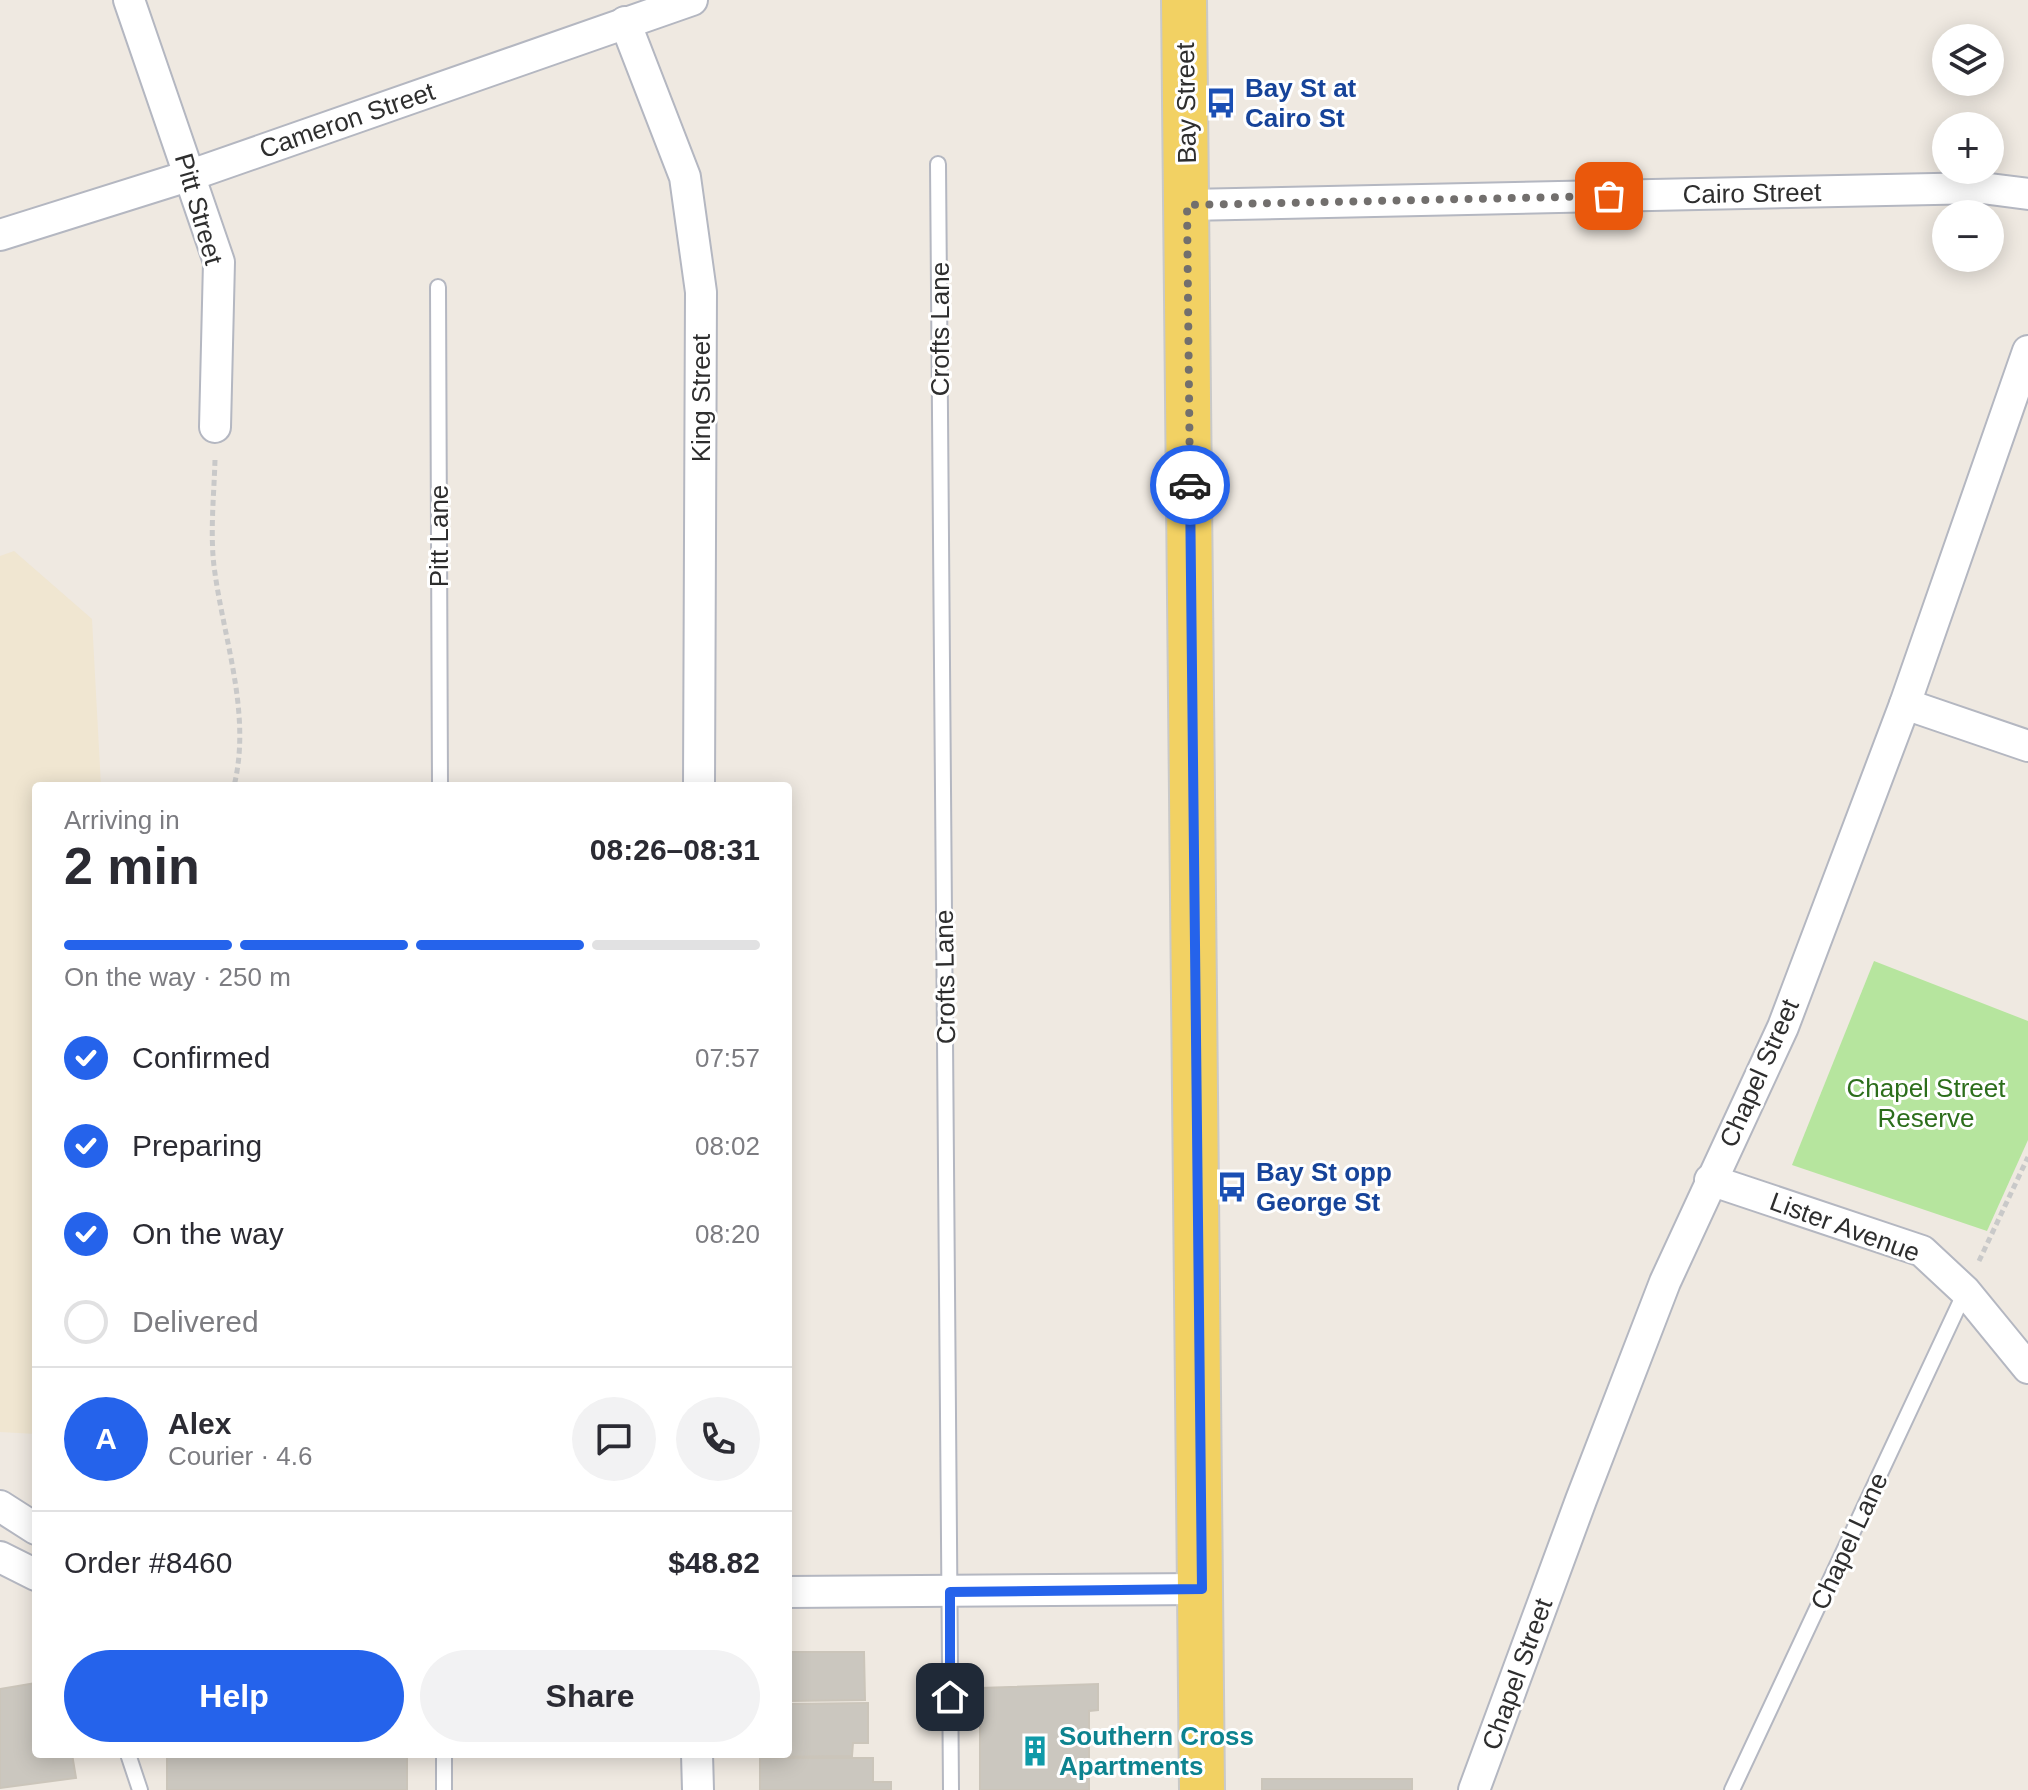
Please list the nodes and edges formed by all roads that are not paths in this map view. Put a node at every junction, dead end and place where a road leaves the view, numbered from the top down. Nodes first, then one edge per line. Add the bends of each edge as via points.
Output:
1 (129, 0) edge
2 (692, 0) edge
3 (1184, 0) edge
4 (625, 22) junction
5 (938, 164) dead end
6 (191, 175) junction
7 (2028, 194) edge
8 (1187, 205) junction
9 (0, 235) edge
10 (438, 287) dead end
11 (2028, 351) edge
12 (215, 427) road end
13 (1905, 704) junction
14 (2028, 746) edge
15 (440, 782) edge
16 (699, 782) edge
17 (1710, 1180) junction
18 (1965, 1291) junction
19 (2028, 1368) edge
20 (0, 1506) edge
21 (32, 1526) edge
22 (0, 1557) edge
23 (32, 1573) edge
24 (1202, 1589) junction
25 (792, 1592) edge
26 (950, 1592) junction
27 (129, 1758) edge
28 (444, 1758) edge
29 (697, 1758) edge
30 (140, 1790) edge
31 (444, 1790) edge
32 (698, 1790) edge
33 (951, 1790) edge
34 (1202, 1790) edge
35 (1474, 1790) edge
36 (1732, 1790) edge

1 - 6 street, Pitt Street
2 - 4 street, Cameron Street
3 - 8 main road, Bay Street
4 - 6 street, Cameron Street
4 - 16 street, King Street via 685,177 701,292
5 - 26 lane, Crofts Lane
6 - 9 street, Cameron Street
6 - 12 street, Pitt Street via 219,262
7 - 8 street, Cairo Street via 1982,188
8 - 24 main road, Bay Street
10 - 15 lane, Pitt Lane
11 - 13 street, Chapel Street
13 - 14 street
13 - 17 street, Chapel Street via 1783,1027
17 - 18 street, Lister Avenue via 1922,1251
17 - 35 street, Chapel Street via 1665,1282
18 - 19 street, Lister Avenue
18 - 36 lane, Chapel Lane
20 - 21 street
22 - 23 street
24 - 26 street
24 - 34 main road, Bay Street
25 - 26 street
26 - 33 lane, Crofts Lane
27 - 30 lane
28 - 31 lane
29 - 32 street

